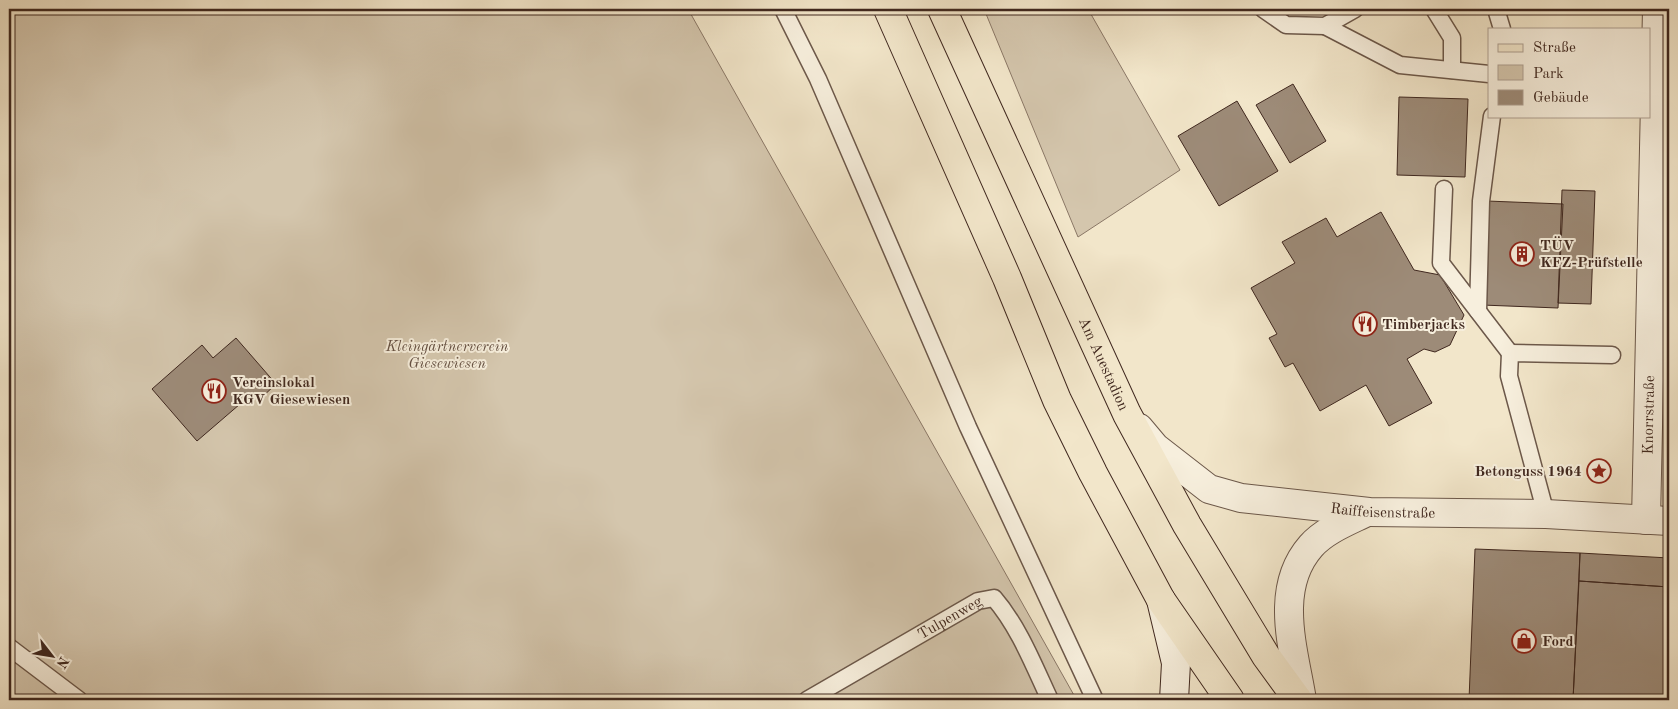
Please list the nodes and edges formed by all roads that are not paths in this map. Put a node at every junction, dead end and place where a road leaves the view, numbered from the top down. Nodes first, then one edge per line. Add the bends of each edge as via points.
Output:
1 (783, 9) edge
2 (888, 9) edge
3 (942, 9) edge
4 (1263, 9) edge
5 (1355, 9) edge
6 (1434, 9) edge
7 (1496, 9) edge
8 (1657, 9) edge
9 (1325, 26) junction
10 (1502, 28) edge
11 (1663, 52) edge
12 (1452, 70) junction
13 (1488, 74) edge
14 (1652, 87) edge
15 (1492, 118) edge
16 (1444, 189) dead end
17 (1478, 311) junction
18 (1510, 353) junction
19 (1612, 355) dead end
20 (1126, 414) junction
21 (1367, 512) junction
22 (1546, 514) junction
23 (1658, 520) edge
24 (1161, 600) junction
25 (9, 647) edge
26 (79, 700) edge
27 (807, 700) edge
28 (1050, 700) edge
29 (1095, 700) edge
30 (1174, 700) edge
31 (1230, 700) edge
32 (1298, 700) edge
33 (1302, 700) edge

1 - 29 lane via 818,78 968,427
2 - 24 main road via 1057,400
3 - 20 main road, Am Auestadion
4 - 9 lane via 1286,25
5 - 9 lane
6 - 12 lane via 1452,38
7 - 10 lane
8 - 11 street, Knorrstraße
9 - 12 lane via 1400,65
11 - 14 street, Knorrstraße
12 - 13 lane
14 - 23 street, Knorrstraße
15 - 17 lane via 1481,200
16 - 17 lane via 1441,263
17 - 18 lane
18 - 19 lane
18 - 22 lane via 1509,376
20 - 21 street, Raiffeisenstraße via 1155,447 1209,489 1241,498
20 - 32 main road, Am Auestadion via 1187,525 1266,656
21 - 22 street, Raiffeisenstraße
21 - 33 street via 1335,528 1312,545 1293,574 1288,609
22 - 23 street, Raiffeisenstraße
24 - 30 street via 1176,663
24 - 31 main road
25 - 26 lane
27 - 28 lane, Tulpenweg via 978,601 994,598 1029,655

